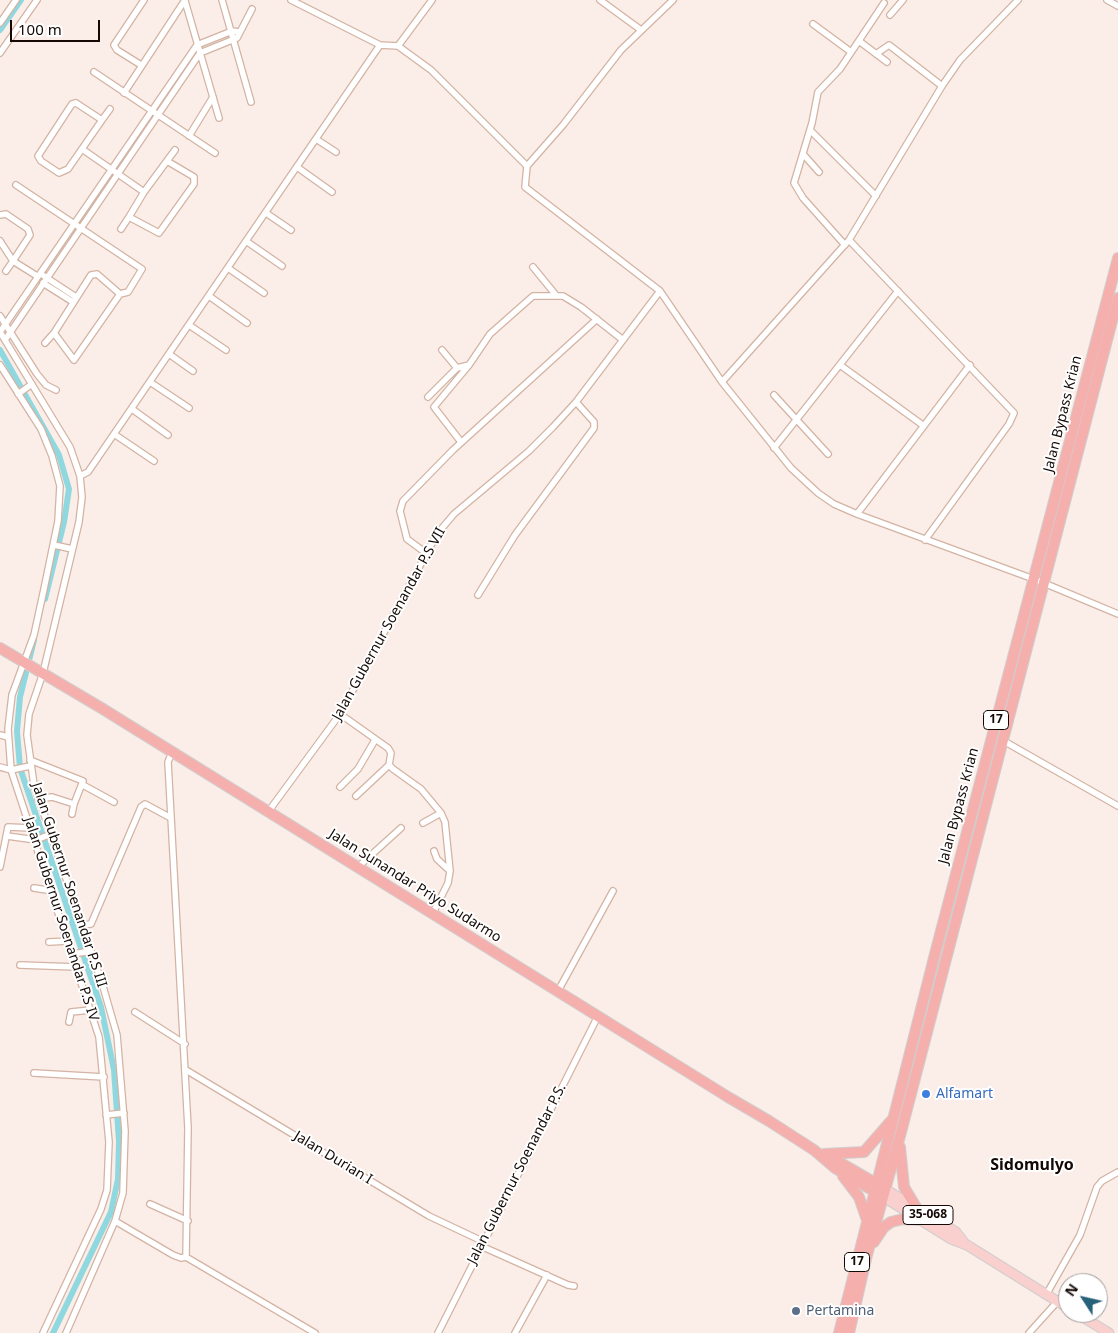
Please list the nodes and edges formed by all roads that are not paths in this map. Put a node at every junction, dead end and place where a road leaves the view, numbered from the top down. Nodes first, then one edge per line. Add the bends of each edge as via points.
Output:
1 (16, 0) edge
2 (37, 0) edge
3 (144, 0) edge
4 (185, 0) edge
5 (222, 0) edge
6 (291, 0) edge
7 (432, 0) edge
8 (600, 0) edge
9 (672, 0) edge
10 (903, 0) edge
11 (1018, 0) edge
12 (1108, 0) edge
13 (884, 3) dead end
14 (1118, 6) edge
15 (252, 9) dead end
16 (890, 15) dead end
17 (0, 23) edge
18 (813, 24) dead end
19 (641, 30) junction
20 (232, 32) junction
21 (239, 32) junction
22 (234, 39) junction
23 (859, 41) junction
24 (197, 45) junction
25 (380, 45) junction
26 (398, 46) junction
27 (851, 52) junction
28 (200, 53) junction
29 (0, 54) edge
30 (876, 54) junction
31 (887, 62) dead end
32 (141, 66) junction
33 (94, 72) dead end
34 (942, 86) junction
35 (124, 93) junction
36 (213, 97) junction
37 (252, 102) dead end
38 (110, 109) dead end
39 (152, 111) junction
40 (158, 116) junction
41 (218, 118) dead end
42 (102, 120) junction
43 (810, 130) junction
44 (189, 136) junction
45 (316, 139) junction
46 (82, 149) junction
47 (175, 150) dead end
48 (336, 152) dead end
49 (215, 153) dead end
50 (803, 154) junction
51 (168, 161) junction
52 (527, 166) junction
53 (297, 167) junction
54 (112, 169) junction
55 (819, 172) dead end
56 (119, 174) junction
57 (16, 185) dead end
58 (144, 192) junction
59 (332, 192) dead end
60 (876, 196) junction
61 (266, 213) junction
62 (0, 216) edge
63 (129, 217) junction
64 (75, 223) junction
65 (82, 228) junction
66 (121, 229) dead end
67 (291, 230) dead end
68 (0, 241) edge
69 (246, 241) junction
70 (847, 243) junction
71 (1118, 258) edge
72 (13, 261) junction
73 (282, 266) dead end
74 (533, 267) dead end
75 (228, 268) junction
76 (6, 272) dead end
77 (38, 276) junction
78 (46, 281) junction
79 (660, 291) junction
80 (898, 291) junction
81 (264, 293) dead end
82 (552, 293) junction
83 (120, 294) junction
84 (209, 296) junction
85 (1118, 298) edge
86 (74, 300) junction
87 (0, 316) edge
88 (597, 319) junction
89 (247, 323) dead end
90 (5, 325) junction
91 (189, 325) junction
92 (0, 332) edge
93 (10, 333) junction
94 (54, 333) junction
95 (6, 340) junction
96 (623, 340) junction
97 (45, 343) dead end
98 (226, 350) dead end
99 (442, 350) dead end
100 (169, 354) junction
101 (0, 365) edge
102 (469, 365) junction
103 (840, 365) junction
104 (970, 365) junction
105 (457, 368) junction
106 (193, 371) dead end
107 (150, 382) junction
108 (722, 382) junction
109 (30, 385) junction
110 (56, 390) dead end
111 (20, 392) junction
112 (774, 395) dead end
113 (428, 397) dead end
114 (576, 402) junction
115 (189, 408) dead end
116 (132, 409) junction
117 (797, 420) junction
118 (924, 426) junction
119 (114, 434) junction
120 (168, 435) dead end
121 (461, 442) junction
122 (774, 448) junction
123 (828, 454) dead end
124 (154, 461) dead end
125 (80, 476) junction
126 (857, 514) junction
127 (925, 540) junction
128 (55, 545) junction
129 (70, 548) junction
130 (426, 553) junction
131 (1034, 579) junction
132 (1044, 583) junction
133 (478, 595) dead end
134 (1118, 614) edge
135 (0, 648) edge
136 (25, 663) junction
137 (41, 672) junction
138 (340, 714) junction
139 (0, 735) edge
140 (8, 737) junction
141 (375, 740) junction
142 (1002, 740) junction
143 (172, 752) junction
144 (28, 764) junction
145 (389, 765) junction
146 (0, 767) edge
147 (13, 769) junction
148 (83, 785) junction
149 (340, 787) dead end
150 (356, 796) dead end
151 (38, 798) junction
152 (114, 802) dead end
153 (74, 804) junction
154 (1118, 806) edge
155 (268, 812) junction
156 (441, 813) junction
157 (72, 814) dead end
158 (172, 818) junction
159 (423, 823) dead end
160 (31, 828) junction
161 (401, 828) dead end
162 (50, 835) junction
163 (7, 836) junction
164 (37, 839) junction
165 (434, 851) dead end
166 (0, 867) edge
167 (358, 867) junction
168 (450, 871) junction
169 (34, 888) dead end
170 (53, 891) junction
171 (612, 891) dead end
172 (433, 913) junction
173 (82, 926) junction
174 (49, 942) dead end
175 (69, 942) junction
176 (89, 951) junction
177 (75, 954) junction
178 (20, 965) dead end
179 (77, 966) junction
180 (558, 991) junction
181 (91, 1010) junction
182 (135, 1012) dead end
183 (598, 1016) junction
184 (69, 1022) dead end
185 (185, 1044) junction
186 (186, 1070) junction
187 (34, 1073) dead end
188 (104, 1077) junction
189 (122, 1113) junction
190 (107, 1115) junction
191 (895, 1116) junction
192 (900, 1136) junction
193 (819, 1152) junction
194 (835, 1168) junction
195 (1118, 1172) edge
196 (879, 1190) junction
197 (150, 1204) dead end
198 (916, 1208) junction
199 (920, 1220) junction
200 (115, 1221) junction
201 (867, 1221) junction
202 (188, 1222) junction
203 (482, 1244) junction
204 (967, 1245) junction
205 (867, 1255) junction
206 (186, 1258) junction
207 (547, 1275) junction
208 (574, 1286) dead end
209 (1046, 1295) junction
210 (1057, 1302) joint
211 (1092, 1323) edge
212 (42, 1333) edge
213 (66, 1333) edge
214 (315, 1333) edge
215 (438, 1333) edge
216 (515, 1333) edge
217 (839, 1333) edge
218 (849, 1333) edge
219 (1029, 1333) edge
220 (1109, 1333) edge

1 - 17 street
2 - 29 street
3 - 32 street via 114,45
4 - 24 street
4 - 32 street
5 - 20 street
6 - 25 street
7 - 26 street
8 - 19 street
9 - 19 street
10 - 16 street
11 - 34 street via 960,60
12 - 14 street
13 - 23 street
15 - 21 street
18 - 27 street
19 - 52 street via 620,50
20 - 21 street
20 - 22 street
20 - 24 street
21 - 22 street
22 - 28 street
22 - 37 street
23 - 27 street
23 - 30 street
24 - 28 street
24 - 39 street
25 - 26 street
25 - 45 street
26 - 52 street via 431,70
27 - 43 street via 834,78 818,92
28 - 36 street
28 - 40 street
30 - 31 street
30 - 34 street via 890,45
32 - 35 street
33 - 35 street
34 - 60 street
35 - 39 street
36 - 41 street
36 - 44 street
38 - 42 street
39 - 40 street
39 - 54 street
40 - 44 street
40 - 56 street
42 - 46 street
42 - 46 street via 74,103 38,156 62,173
43 - 50 street
43 - 60 street
44 - 49 street
45 - 48 street
45 - 53 street
46 - 54 street
47 - 51 street
50 - 55 street
50 - 70 street via 794,183
51 - 58 street
51 - 63 street via 194,177 194,184 159,232
52 - 79 street via 525,187
53 - 59 street
53 - 61 street
54 - 56 street
54 - 64 street
56 - 58 street
56 - 65 street
57 - 64 street
58 - 63 street
60 - 70 street
61 - 67 street
61 - 69 street
62 - 72 street via 6,214 30,232
63 - 66 street
64 - 65 street
64 - 77 street
65 - 78 street
65 - 83 street via 142,267 128,292
68 - 72 street
69 - 73 street
69 - 75 street
70 - 80 street
70 - 108 street
71 - 131 highway, Jalan Bypass Krian / 17
72 - 76 street
72 - 77 street
74 - 82 street
75 - 81 street
75 - 84 street
77 - 78 street
77 - 90 street
78 - 86 street
78 - 93 street
79 - 96 street, Jalan Gubernur Soenandar P.S VII
79 - 108 street
80 - 103 street
80 - 104 street
82 - 88 street via 573,302
82 - 102 street via 528,299 490,334
83 - 86 street via 94,273
83 - 94 street via 74,360
84 - 89 street
84 - 91 street
85 - 132 highway, Jalan Bypass Krian / 17
86 - 94 street
87 - 90 street
88 - 96 street
88 - 121 street
90 - 92 street
90 - 93 street
91 - 98 street
91 - 100 street
92 - 95 street, Jalan Gubernur Soenandar P.S III
93 - 95 street
93 - 110 street via 42,381
94 - 97 street
95 - 109 street, Jalan Gubernur Soenandar P.S III
96 - 114 street, Jalan Gubernur Soenandar P.S VII
99 - 105 street
100 - 106 street
100 - 107 street
101 - 111 street, Jalan Gubernur Soenandar P.S IV
102 - 105 street
102 - 121 street via 434,406
103 - 117 street
103 - 118 street
104 - 118 street
104 - 127 street via 1014,411 1014,417
105 - 113 street
107 - 115 street
107 - 116 street
108 - 122 street
109 - 111 street
109 - 125 street, Jalan Gubernur Soenandar P.S III via 70,447
111 - 128 street, Jalan Gubernur Soenandar P.S IV via 41,429 58,476 60,495
112 - 117 street
114 - 130 street, Jalan Gubernur Soenandar P.S VII via 529,451 454,514
114 - 133 street via 594,422 594,428 515,535
116 - 119 street
116 - 120 street
117 - 122 street
117 - 123 street
118 - 126 street
119 - 124 street
119 - 125 street via 88,472
121 - 130 street via 400,506 407,539
122 - 126 street via 818,493
125 - 129 street, Jalan Gubernur Soenandar P.S III via 82,497
126 - 127 street
127 - 131 street
128 - 129 street
128 - 136 street, Jalan Gubernur Soenandar P.S IV
129 - 137 street, Jalan Gubernur Soenandar P.S III
130 - 138 street, Jalan Gubernur Soenandar P.S VII
131 - 132 street
131 - 191 highway, Jalan Bypass Krian / 17
132 - 134 street
132 - 142 highway, Jalan Bypass Krian / 17
135 - 136 highway, Jalan Sunandar Priyo Sudarmo
136 - 137 highway, Jalan Sunandar Priyo Sudarmo
136 - 140 street, Jalan Gubernur Soenandar P.S IV via 12,696
137 - 143 highway, Jalan Sunandar Priyo Sudarmo
137 - 144 street, Jalan Gubernur Soenandar P.S III via 29,714
138 - 141 street
138 - 155 street, Jalan Gubernur Soenandar P.S VII
139 - 140 street
140 - 147 street, Jalan Gubernur Soenandar P.S IV
141 - 145 street via 390,750
141 - 149 street via 358,769
142 - 154 street
142 - 192 highway, Jalan Bypass Krian / 17
143 - 155 highway, Jalan Sunandar Priyo Sudarmo
143 - 158 street via 168,762
144 - 147 street
144 - 148 street via 82,779
144 - 151 street, Jalan Gubernur Soenandar P.S III
145 - 150 street
145 - 156 street via 431,798
146 - 147 street
147 - 160 street, Jalan Gubernur Soenandar P.S IV
148 - 152 street
148 - 153 street
151 - 153 street via 52,797
151 - 162 street, Jalan Gubernur Soenandar P.S III
153 - 157 street
155 - 167 highway, Jalan Sunandar Priyo Sudarmo
156 - 159 street
156 - 168 street via 445,822
158 - 173 street via 145,804 141,807 91,924
158 - 185 street
160 - 163 street via 9,826
160 - 164 street, Jalan Gubernur Soenandar P.S IV
161 - 167 street
162 - 164 street
162 - 173 street, Jalan Gubernur Soenandar P.S III
163 - 164 street
163 - 166 street
164 - 170 street, Jalan Gubernur Soenandar P.S IV
165 - 168 street via 437,859
167 - 172 highway, Jalan Sunandar Priyo Sudarmo
168 - 172 street via 448,883
169 - 170 street
170 - 175 street, Jalan Gubernur Soenandar P.S IV
171 - 180 street
172 - 180 highway, Jalan Sunandar Priyo Sudarmo
173 - 176 street, Jalan Gubernur Soenandar P.S III
174 - 175 street
175 - 177 street, Jalan Gubernur Soenandar P.S IV
176 - 177 street
176 - 189 street, Jalan Gubernur Soenandar P.S III via 117,1035
177 - 179 street, Jalan Gubernur Soenandar P.S IV
178 - 179 street
179 - 181 street, Jalan Gubernur Soenandar P.S IV
180 - 183 highway, Jalan Sunandar Priyo Sudarmo
181 - 184 street via 71,1012
181 - 188 street, Jalan Gubernur Soenandar P.S IV via 99,1038
182 - 185 street
183 - 193 highway, Jalan Sunandar Priyo Sudarmo
183 - 203 street, Jalan Gubernur Soenandar P.S.
185 - 186 street
186 - 202 street
186 - 203 street, Jalan Durian I via 429,1216
187 - 188 street
188 - 190 street, Jalan Gubernur Soenandar P.S IV
189 - 190 street
189 - 200 street, Jalan Gubernur Soenandar P.S III via 123,1193
190 - 212 street, Jalan Gubernur Soenandar P.S IV via 110,1168 107,1190 101,1210
191 - 193 highway via 864,1152
191 - 196 highway, Jalan Bypass Krian / 17
192 - 196 highway, Jalan Bypass Krian / 17
192 - 198 highway via 903,1182
193 - 194 highway, Jalan Sunandar Priyo Sudarmo
193 - 196 highway, Jalan Sunandar Priyo Sudarmo
194 - 196 highway, Jalan Sunandar Priyo Sudarmo
194 - 201 highway via 856,1190
195 - 209 street via 1097,1187 1080,1235
196 - 198 main road, Jalan Sunandar Priyo Sudarmo / 35-068
196 - 199 main road, Jalan Sunandar Priyo Sudarmo / 35-068
196 - 201 highway, Jalan Bypass Krian / 17
196 - 205 highway, Jalan Bypass Krian / 17
197 - 202 street
198 - 204 main road, Jalan Sunandar Priyo Sudarmo / 35-068 via 956,1232
199 - 204 main road, Jalan Sunandar Priyo Sudarmo / 35-068
199 - 205 highway via 903,1219 884,1227
200 - 206 street via 173,1255
200 - 213 street, Jalan Gubernur Soenandar P.S III
201 - 217 highway, Jalan Bypass Krian / 17
202 - 206 street
203 - 207 street, Jalan Durian I
203 - 215 street, Jalan Gubernur Soenandar P.S.
204 - 209 main road, Jalan Sunandar Priyo Sudarmo / 35-068
205 - 218 highway, Jalan Bypass Krian / 17
206 - 214 street
207 - 208 street, Jalan Durian I
207 - 216 street
209 - 210 main road, Jalan Sunandar Priyo Sudarmo / 35-068
210 - 219 street
211 - 220 main road

